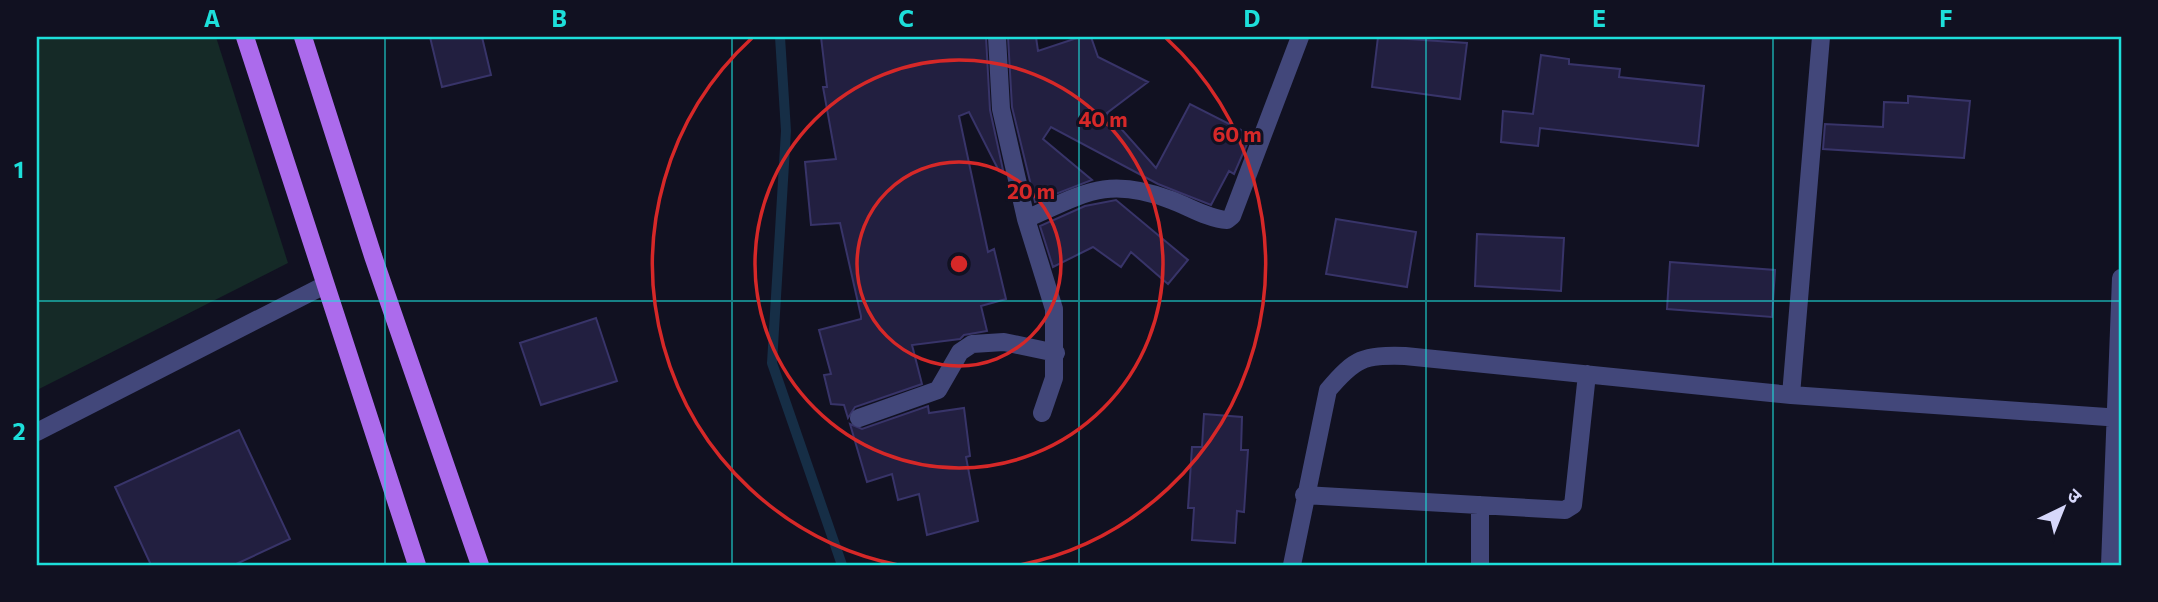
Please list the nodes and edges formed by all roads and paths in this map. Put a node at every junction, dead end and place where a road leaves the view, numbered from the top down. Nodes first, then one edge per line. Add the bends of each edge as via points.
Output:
1 (245, 37) edge
2 (303, 37) edge
3 (997, 37) edge
4 (1300, 37) edge
5 (1821, 37) edge
6 (1026, 219) junction
7 (2121, 278) edge
8 (325, 285) junction
9 (1056, 353) junction
10 (1587, 374) junction
11 (1791, 396) junction
12 (1042, 413) dead end
13 (2118, 417) edge
14 (859, 418) dead end
15 (37, 432) edge
16 (1304, 495) junction
17 (1480, 505) junction
18 (417, 565) edge
19 (480, 565) edge
20 (1292, 565) edge
21 (1480, 565) edge
22 (2110, 565) edge

1 - 8 main road
2 - 19 main road
3 - 6 street via 1001,109
4 - 6 street via 1227,220 1143,189 1112,186
5 - 11 street
6 - 9 street via 1054,309
7 - 13 street
8 - 15 street
8 - 18 main road
9 - 12 street via 1054,378
9 - 14 street via 1004,342 972,344 960,352 938,390
10 - 11 street
10 - 16 street via 1371,355 1346,369 1328,390
10 - 17 street via 1573,505 1565,510
11 - 13 street
13 - 22 street
16 - 17 street
16 - 20 street
17 - 21 street

